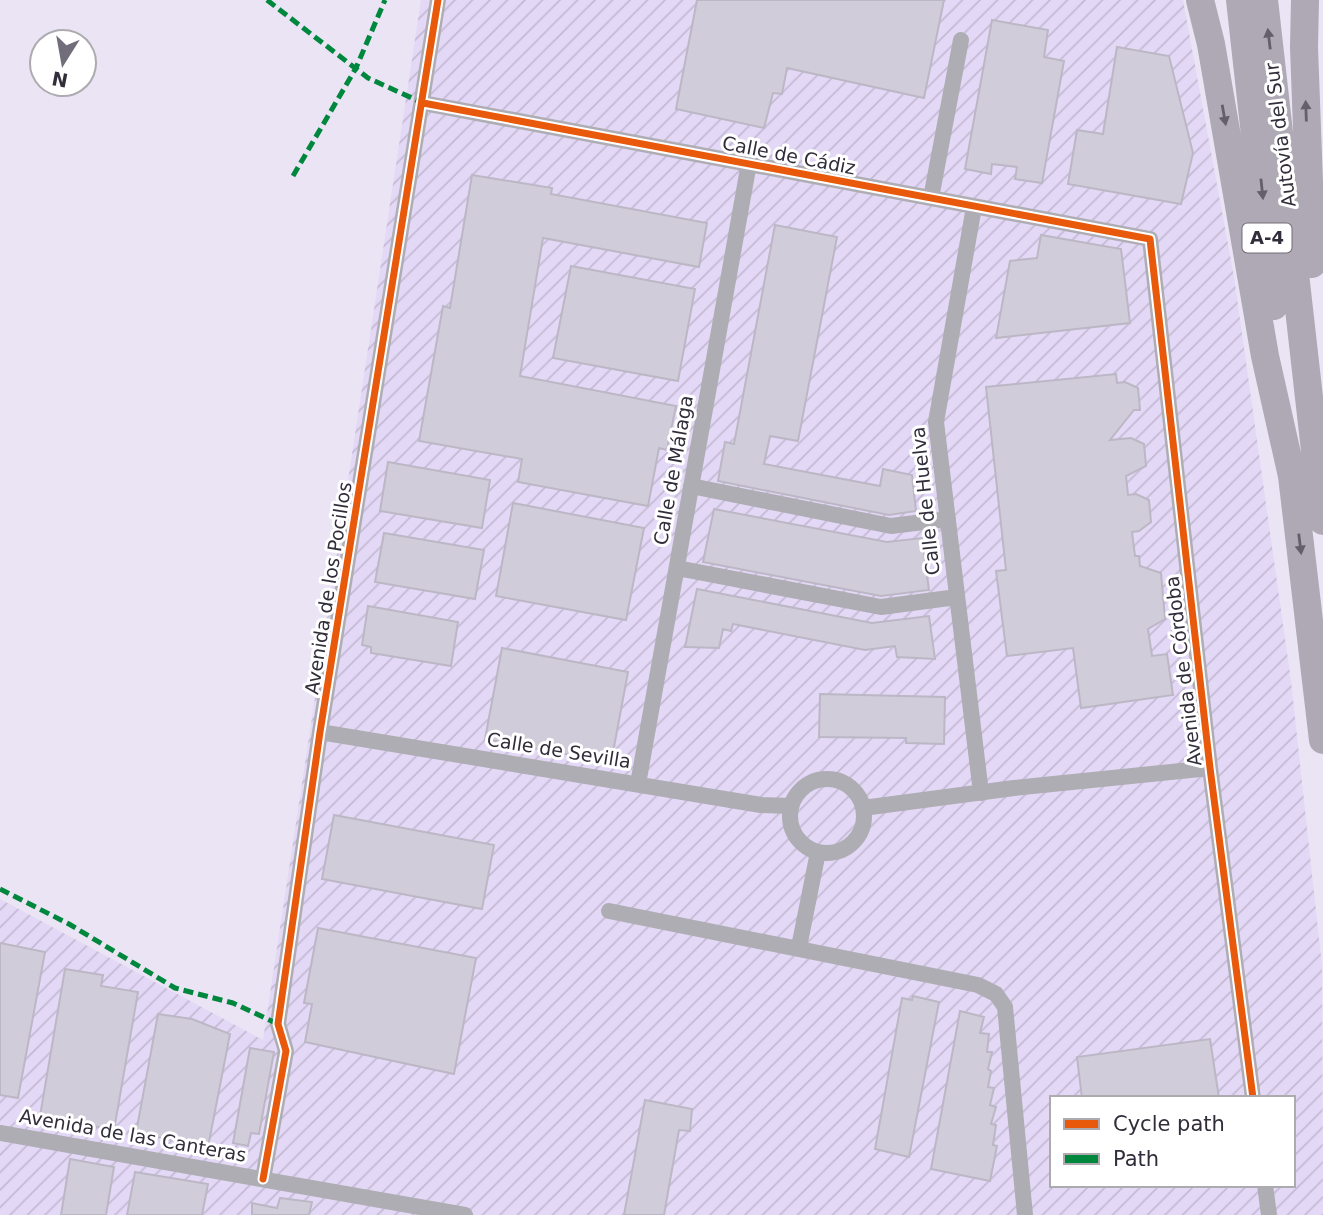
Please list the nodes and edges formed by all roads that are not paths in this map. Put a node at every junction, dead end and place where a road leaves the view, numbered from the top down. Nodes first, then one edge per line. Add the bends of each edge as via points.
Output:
1 (438, 0) edge
2 (1200, 0) edge
3 (1240, 0) edge
4 (1264, 0) edge
5 (1306, 0) edge
6 (961, 40) dead end
7 (423, 103) junction
8 (749, 163) junction
9 (931, 198) junction
10 (974, 206) junction
11 (1150, 239) joint
12 (1323, 399) edge
13 (1292, 476) junction
14 (691, 486) junction
15 (948, 519) junction
16 (1323, 521) edge
17 (677, 568) junction
18 (957, 597) junction
19 (320, 732) junction
20 (1323, 740) edge
21 (1210, 768) junction
22 (638, 784) junction
23 (981, 793) junction
24 (791, 806) junction
25 (863, 808) junction
26 (818, 852) junction
27 (609, 911) dead end
28 (800, 947) junction
29 (1254, 1096) edge
30 (0, 1133) edge
31 (263, 1180) junction
32 (1265, 1187) edge
33 (465, 1215) edge
34 (1025, 1215) edge
35 (1269, 1215) edge

1 - 7 street, Avenida de los Pocillos
2 -> 13 highway via 1265,356
3 -> 13 highway, Autovía del Sur / A-4
16 -> 4 highway, Autovía del Sur / A-4
12 -> 5 highway via 1307,157
6 - 9 street
7 - 8 street, Calle de Cádiz
7 - 19 street, Avenida de los Pocillos
8 - 9 street, Calle de Cádiz
8 - 14 street, Calle de Málaga
9 - 10 street, Calle de Cádiz
10 - 11 street, Calle de Cádiz
10 - 15 street, Calle de Huelva via 936,422
11 - 21 street, Avenida de Córdoba
13 -> 20 highway, A-4
14 - 15 street via 891,526
14 - 17 street, Calle de Málaga
15 - 18 street, Calle de Huelva
17 - 18 street via 881,607
17 - 22 street, Calle de Málaga
18 - 23 street, Calle de Huelva
19 - 22 street, Calle de Sevilla
19 - 31 street, Avenida de los Pocillos via 278,1024 286,1051
21 - 23 street
21 - 29 street, Avenida de Córdoba
22 - 24 street, Calle de Sevilla
23 - 25 street
24 - 25 street via 804,786 828,779 850,788
24 - 26 street via 797,838
25 - 26 street via 856,839 838,851
26 - 28 street
27 - 28 street
28 - 34 street via 978,985 996,994 1006,1007
30 - 31 street, Avenida de las Canteras
31 - 33 street, Avenida de las Canteras
32 - 35 street

